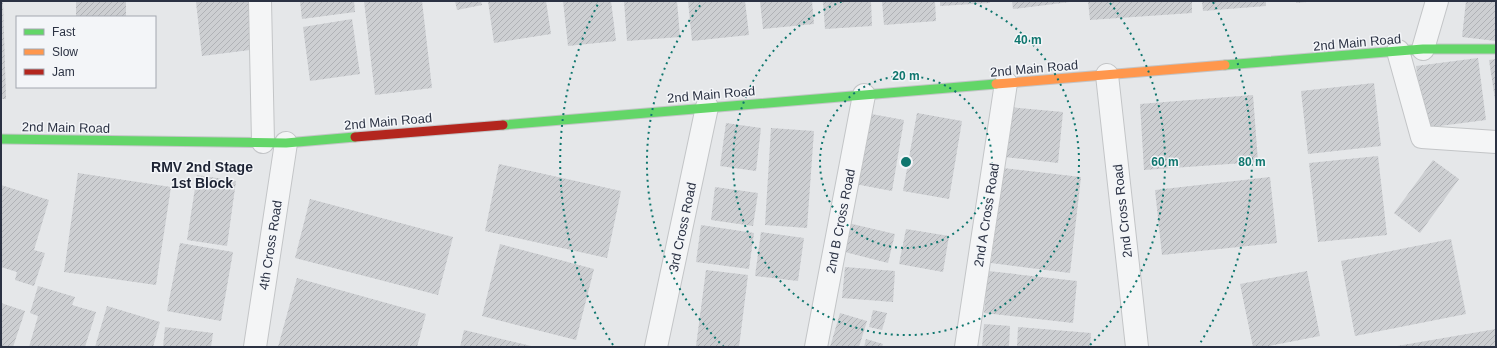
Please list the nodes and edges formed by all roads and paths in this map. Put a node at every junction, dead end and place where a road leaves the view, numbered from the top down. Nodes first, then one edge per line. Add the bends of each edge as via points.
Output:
1 (260, 1) edge
2 (1437, 1) edge
3 (1423, 49) junction
4 (1496, 49) edge
5 (1398, 51) junction
6 (1107, 74) junction
7 (1006, 83) junction
8 (864, 94) junction
9 (707, 107) junction
10 (1, 139) edge
11 (264, 142) junction
12 (1496, 142) edge
13 (286, 143) junction
14 (255, 347) edge
15 (656, 347) edge
16 (816, 347) edge
17 (966, 347) edge
18 (1137, 347) edge

1 - 11 street
2 - 3 street
3 - 4 street, 2nd Main Road
3 - 5 street, 2nd Main Road
5 - 6 street, 2nd Main Road
5 - 12 street via 1422,137
6 - 7 street, 2nd Main Road
6 - 18 street, 2nd Cross Road
7 - 8 street, 2nd Main Road
7 - 17 street, 2nd A Cross Road
8 - 9 street, 2nd Main Road
8 - 16 street, 2nd B Cross Road
9 - 13 street, 2nd Main Road
9 - 15 street, 3rd Cross Road
10 - 11 street, 2nd Main Road
11 - 13 street, 2nd Main Road
13 - 14 street, 4th Cross Road

